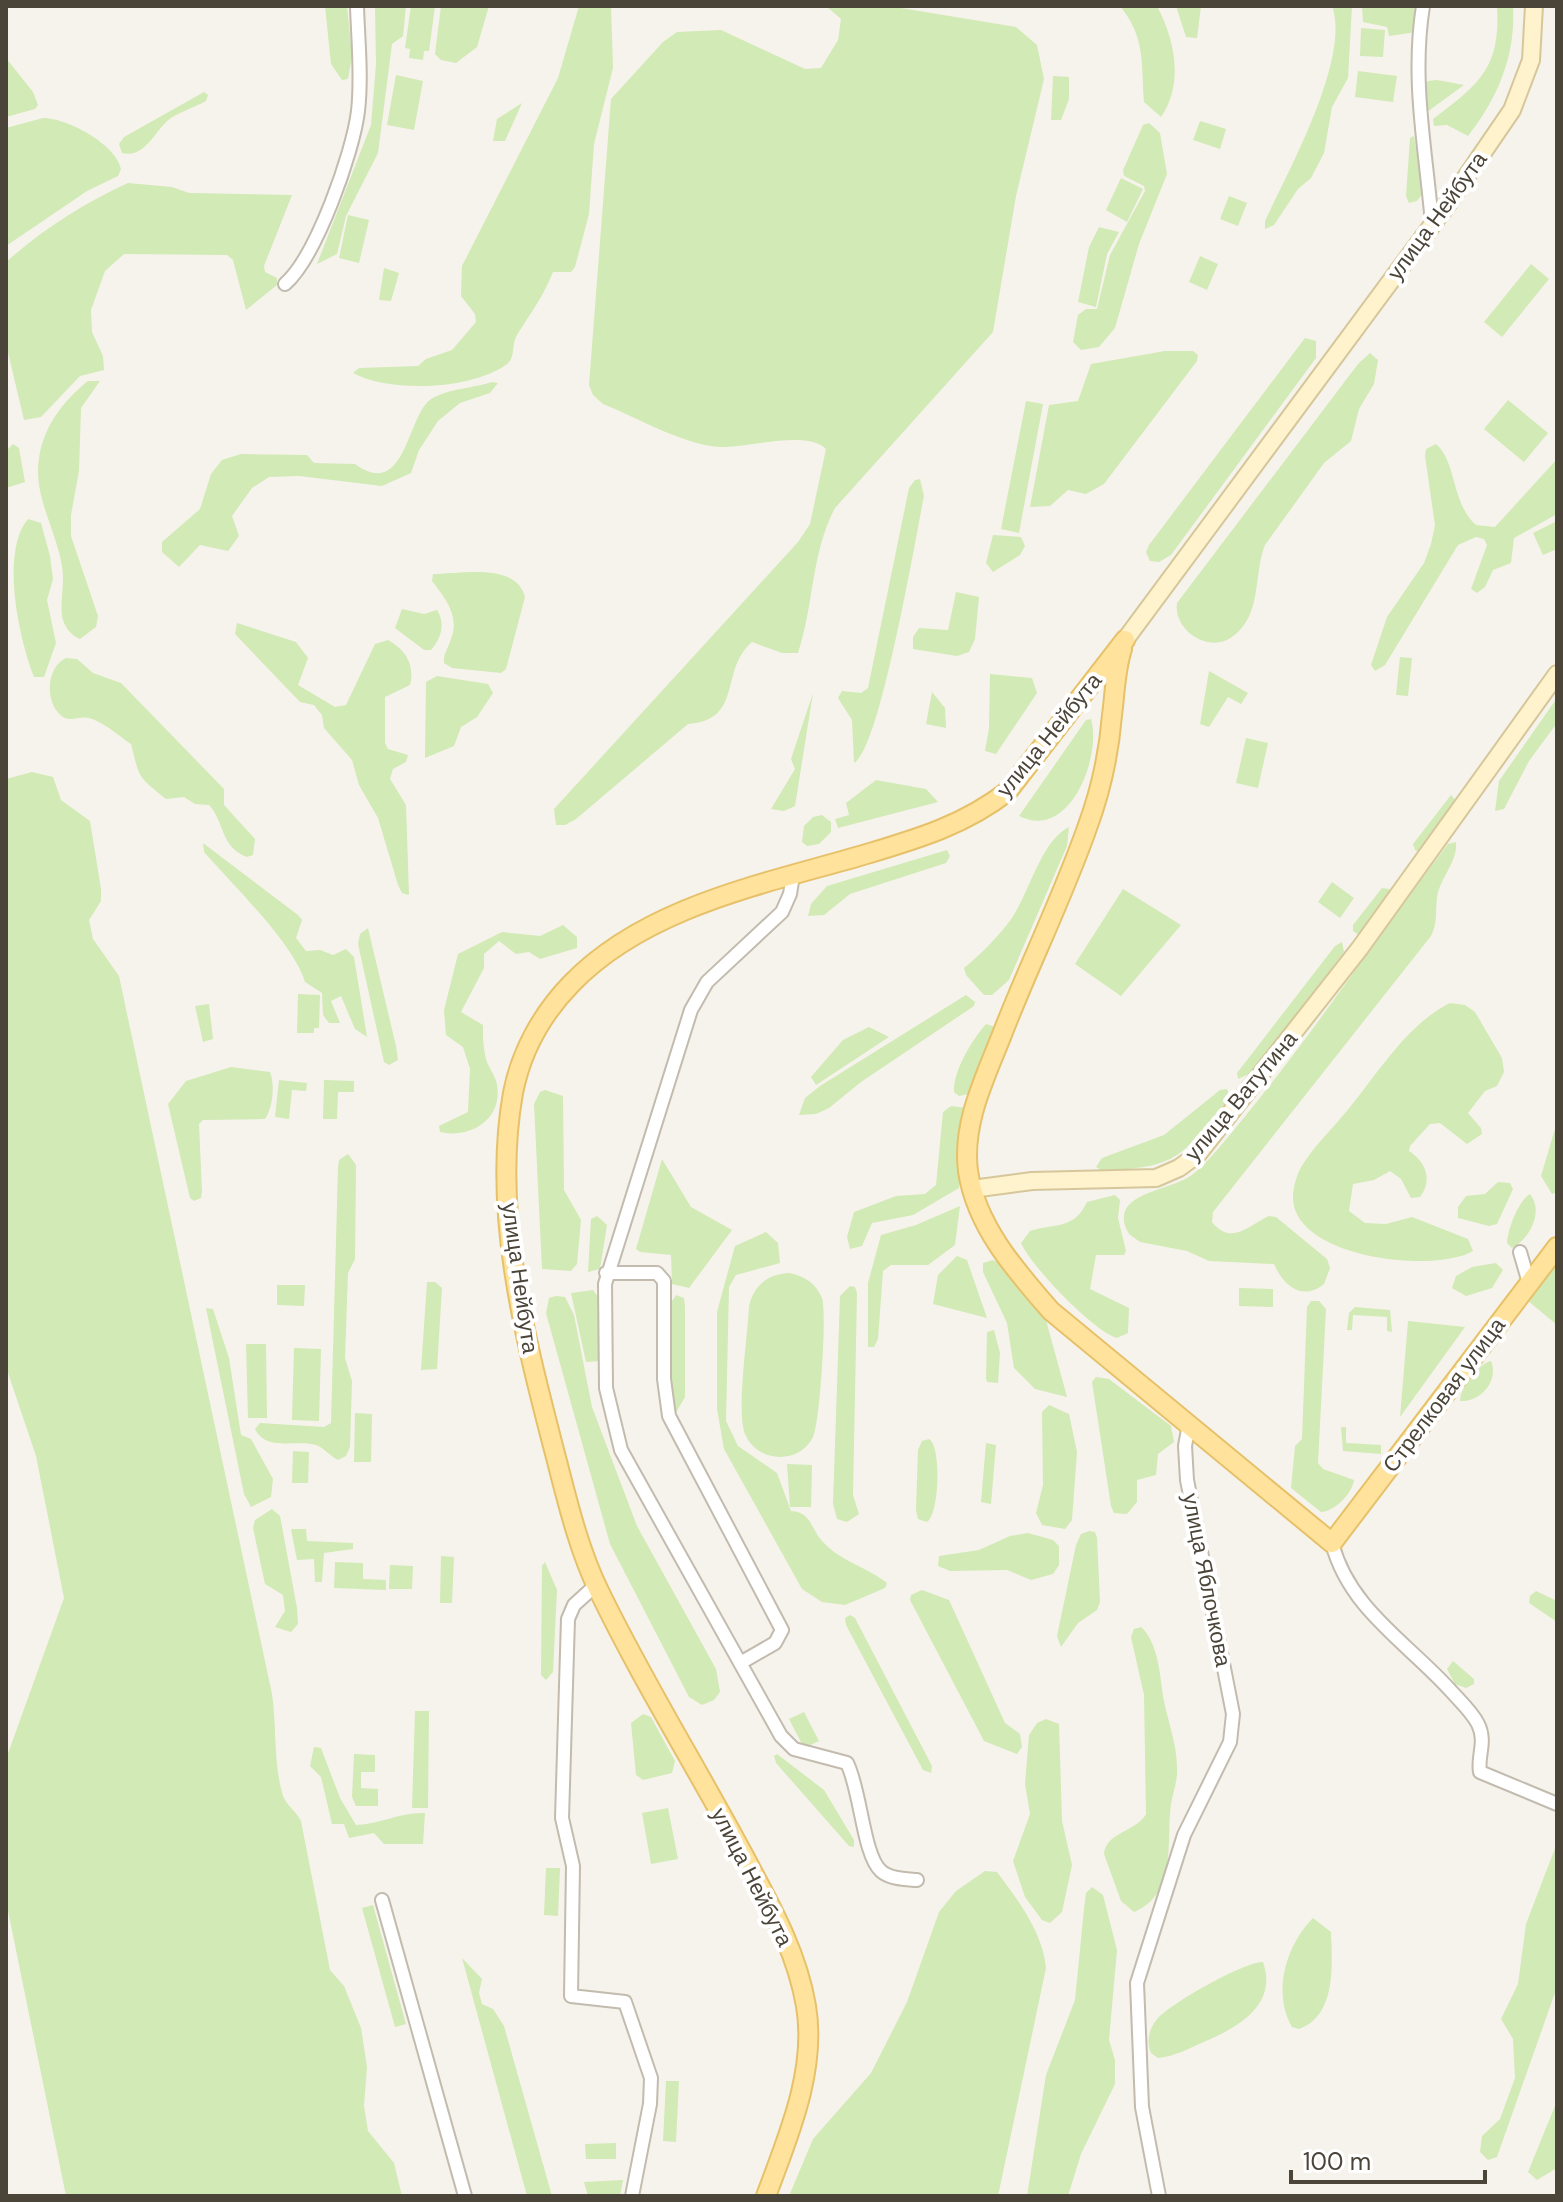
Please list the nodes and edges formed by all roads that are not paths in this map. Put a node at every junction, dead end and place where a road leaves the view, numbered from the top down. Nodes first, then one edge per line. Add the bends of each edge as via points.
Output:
1 (357, 6) edge
2 (1423, 6) edge
3 (1534, 6) edge
4 (1432, 224) junction
5 (285, 284) dead end
6 (1125, 640) junction
7 (1557, 674) edge
8 (793, 875) junction
9 (972, 1189) junction
10 (1557, 1247) edge
11 (1520, 1252) dead end
12 (606, 1273) junction
13 (1529, 1283) junction
14 (1189, 1424) junction
15 (1332, 1543) junction
16 (596, 1585) junction
17 (742, 1662) junction
18 (1557, 1804) edge
19 (917, 1880) dead end
20 (382, 1900) dead end
21 (465, 2196) edge
22 (632, 2196) edge
23 (766, 2196) edge
24 (1159, 2196) edge

1 - 5 street via 359,106 354,131 303,266
2 - 4 street via 1418,114
3 - 4 street, улица Нейбута via 1531,60 1512,110
4 - 6 street, улица Нейбута
6 - 8 main road, улица Нейбута via 1033,761 992,804 942,830
6 - 9 main road, улица Нейбута via 1105,762 1087,828 976,1100 967,1155
7 - 9 street, улица Ватутина via 1369,936 1198,1154 1156,1178 1032,1181
8 - 12 street via 782,912 707,982 691,1010
8 - 16 main road, улица Нейбута via 652,925 604,954 542,1020 520,1067 513,1095 508,1192 517,1284 558,1466
9 - 14 main road via 990,1232 1051,1311
10 - 13 main road, Стрелковая улица
11 - 13 street
12 - 17 street via 606,1388 621,1450
12 - 17 street via 657,1273 664,1281 669,1416 782,1630 775,1643
13 - 15 main road, Стрелковая улица
14 - 15 main road
14 - 24 street, улица Яблочкова via 1187,1480 1233,1735 1184,1835 1137,1983 1142,2107
15 - 18 street via 1341,1569 1380,1626 1433,1671 1478,1724 1484,1745 1480,1772
16 - 22 street via 574,1605 568,1619 562,1818 573,1866 571,1996 625,2002 650,2068 650,2104
16 - 23 main road, улица Нейбута via 780,1924 800,1977 808,2047 802,2085
17 - 19 street via 788,1746 847,1763 859,1793 871,1859 878,1868 888,1876
20 - 21 street

